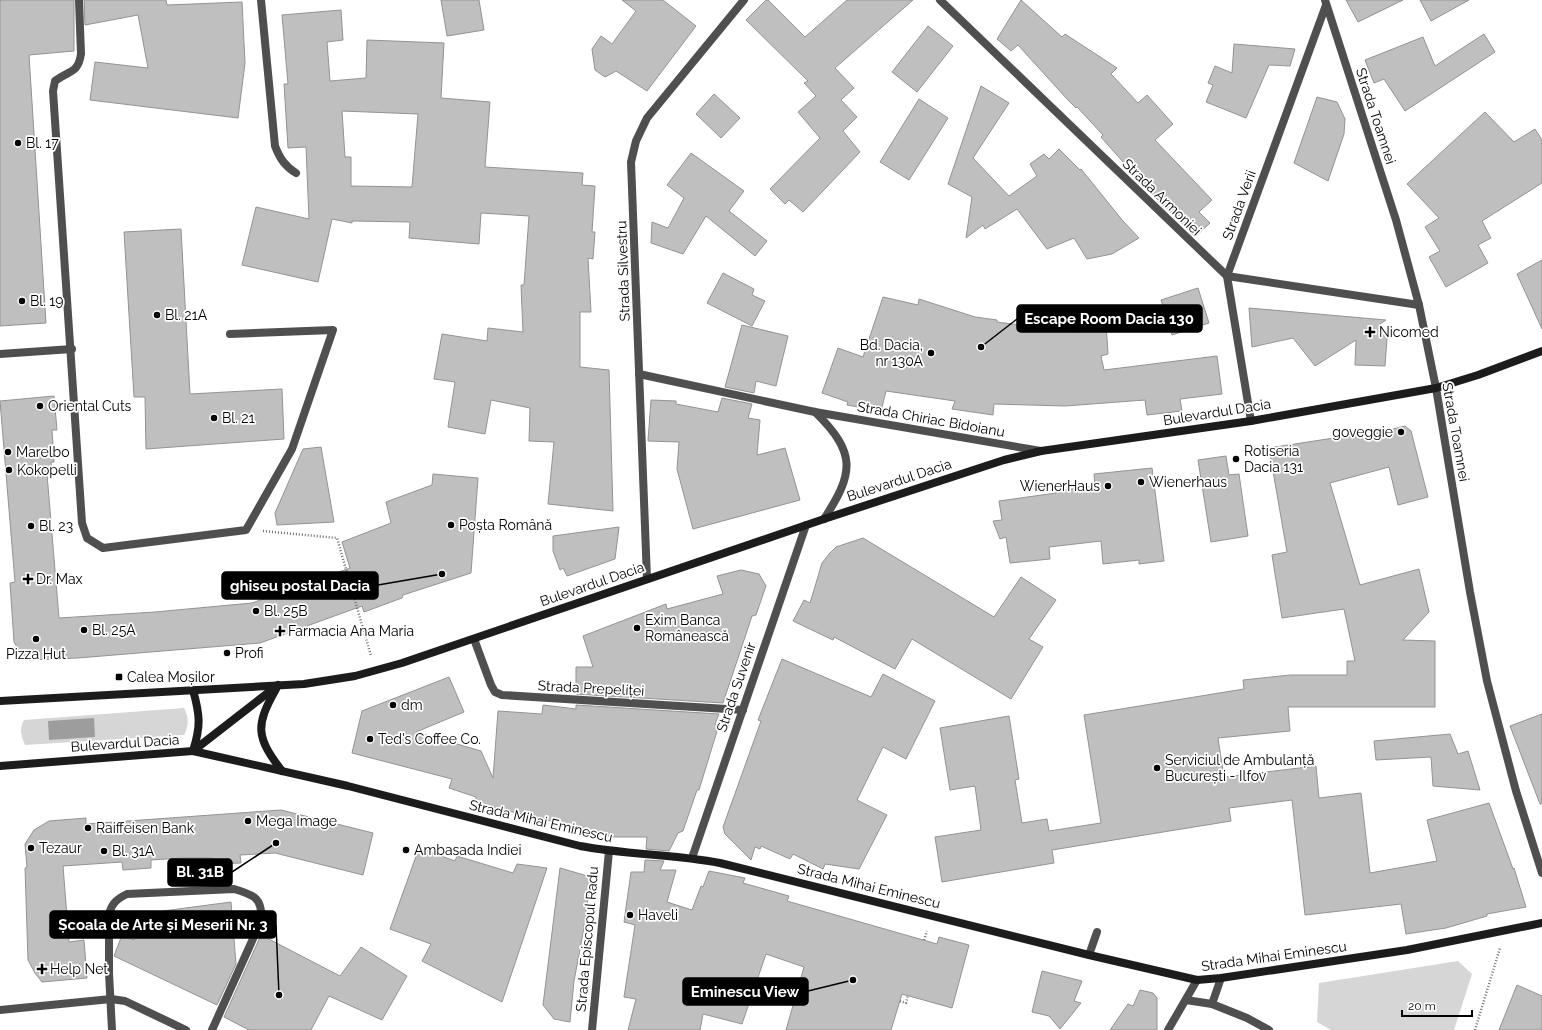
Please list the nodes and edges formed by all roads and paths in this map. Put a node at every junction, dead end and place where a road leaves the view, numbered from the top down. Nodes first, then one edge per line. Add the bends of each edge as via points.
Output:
1 (79, 0) edge
2 (260, 0) edge
3 (744, 0) edge
4 (940, 0) edge
5 (1326, 3) edge
6 (296, 174) dead end
7 (1227, 276) junction
8 (1419, 305) junction
9 (230, 334) dead end
10 (72, 349) junction
11 (1542, 351) edge
12 (0, 354) edge
13 (639, 374) junction
14 (1436, 388) junction
15 (816, 412) junction
16 (1251, 421) junction
17 (1041, 451) junction
18 (824, 519) junction
19 (806, 526) junction
20 (246, 530) junction
21 (647, 579) junction
22 (474, 639) junction
23 (375, 671) junction
24 (278, 685) junction
25 (193, 690) junction
26 (0, 701) edge
27 (743, 710) junction
28 (193, 751) junction
29 (0, 766) edge
30 (282, 770) junction
31 (608, 851) junction
32 (692, 858) junction
33 (1542, 873) edge
34 (1542, 924) edge
35 (1505, 931) junction
36 (1097, 932) dead end
37 (1089, 955) junction
38 (1221, 978) junction
39 (1197, 980) junction
40 (908, 995) dead end
41 (111, 999) junction
42 (1186, 1000) junction
43 (900, 1001) dead end
44 (1212, 1004) junction
45 (0, 1010) edge
46 (112, 1030) edge
47 (186, 1030) edge
48 (212, 1030) edge
49 (592, 1030) edge
50 (1168, 1030) edge
51 (1269, 1030) edge
52 (1475, 1030) edge

1 - 10 street via 80,61 77,68 55,81 53,91
2 - 6 street via 275,146 279,158
3 - 13 street, Strada Silvestru via 647,118 636,141 631,162
4 - 7 street, Strada Armoniei
5 - 7 street, Strada Verii
5 - 8 street, Strada Toamnei via 1396,220
7 - 8 street
7 - 16 street, Strada Verii
8 - 14 street, Strada Toamnei
9 - 20 street via 333,330 292,449
10 - 12 street
10 - 20 street via 82,523 87,538 103,548
11 - 14 main road, Bulevardul Dacia
13 - 15 street, Strada Chiriac Bidoianu
13 - 21 street, Strada Silvestru
14 - 16 main road, Bulevardul Dacia
14 - 33 street, Strada Toamnei via 1487,681 1514,784
15 - 17 street, Strada Chiriac Bidoianu
15 - 18 street via 840,440 846,457 847,472 843,486
16 - 17 main road, Bulevardul Dacia
17 - 18 main road, Bulevardul Dacia via 975,469
18 - 19 main road, Bulevardul Dacia
19 - 21 main road, Bulevardul Dacia
19 - 27 street, Strada Suvenir
20 - 23 path via 337,538
21 - 22 main road, Bulevardul Dacia
22 - 23 main road, Bulevardul Dacia
22 - 27 street, Strada Prepeliței via 491,686 495,692 502,695
23 - 24 main road, Bulevardul Dacia via 327,680
24 - 25 main road, Bulevardul Dacia
24 - 28 main road, Bulevardul Dacia
24 - 30 main road via 261,718 260,729 268,754
25 - 26 main road, Bulevardul Dacia
25 - 28 main road via 200,725
27 - 32 street, Strada Suvenir
28 - 29 main road, Bulevardul Dacia
28 - 30 main road, Strada Mihai Eminescu
30 - 31 main road, Strada Mihai Eminescu via 558,841
31 - 32 main road, Strada Mihai Eminescu
31 - 49 street, Strada Episcopul Radu
32 - 37 main road, Strada Mihai Eminescu via 752,870
34 - 35 main road, Strada Mihai Eminescu
35 - 38 main road, Strada Mihai Eminescu via 1407,950
35 - 52 path
36 - 37 street
37 - 39 main road, Strada Mihai Eminescu
38 - 39 main road, Strada Mihai Eminescu
38 - 44 street
39 - 42 street
40 - 43 path via 906,1003
41 - 45 street
41 - 46 street
41 - 47 street via 125,1001
41 - 48 street via 109,914 112,905 118,899 127,894 209,889 234,889 250,893 260,904 262,921
42 - 44 street
42 - 50 street
44 - 51 street

